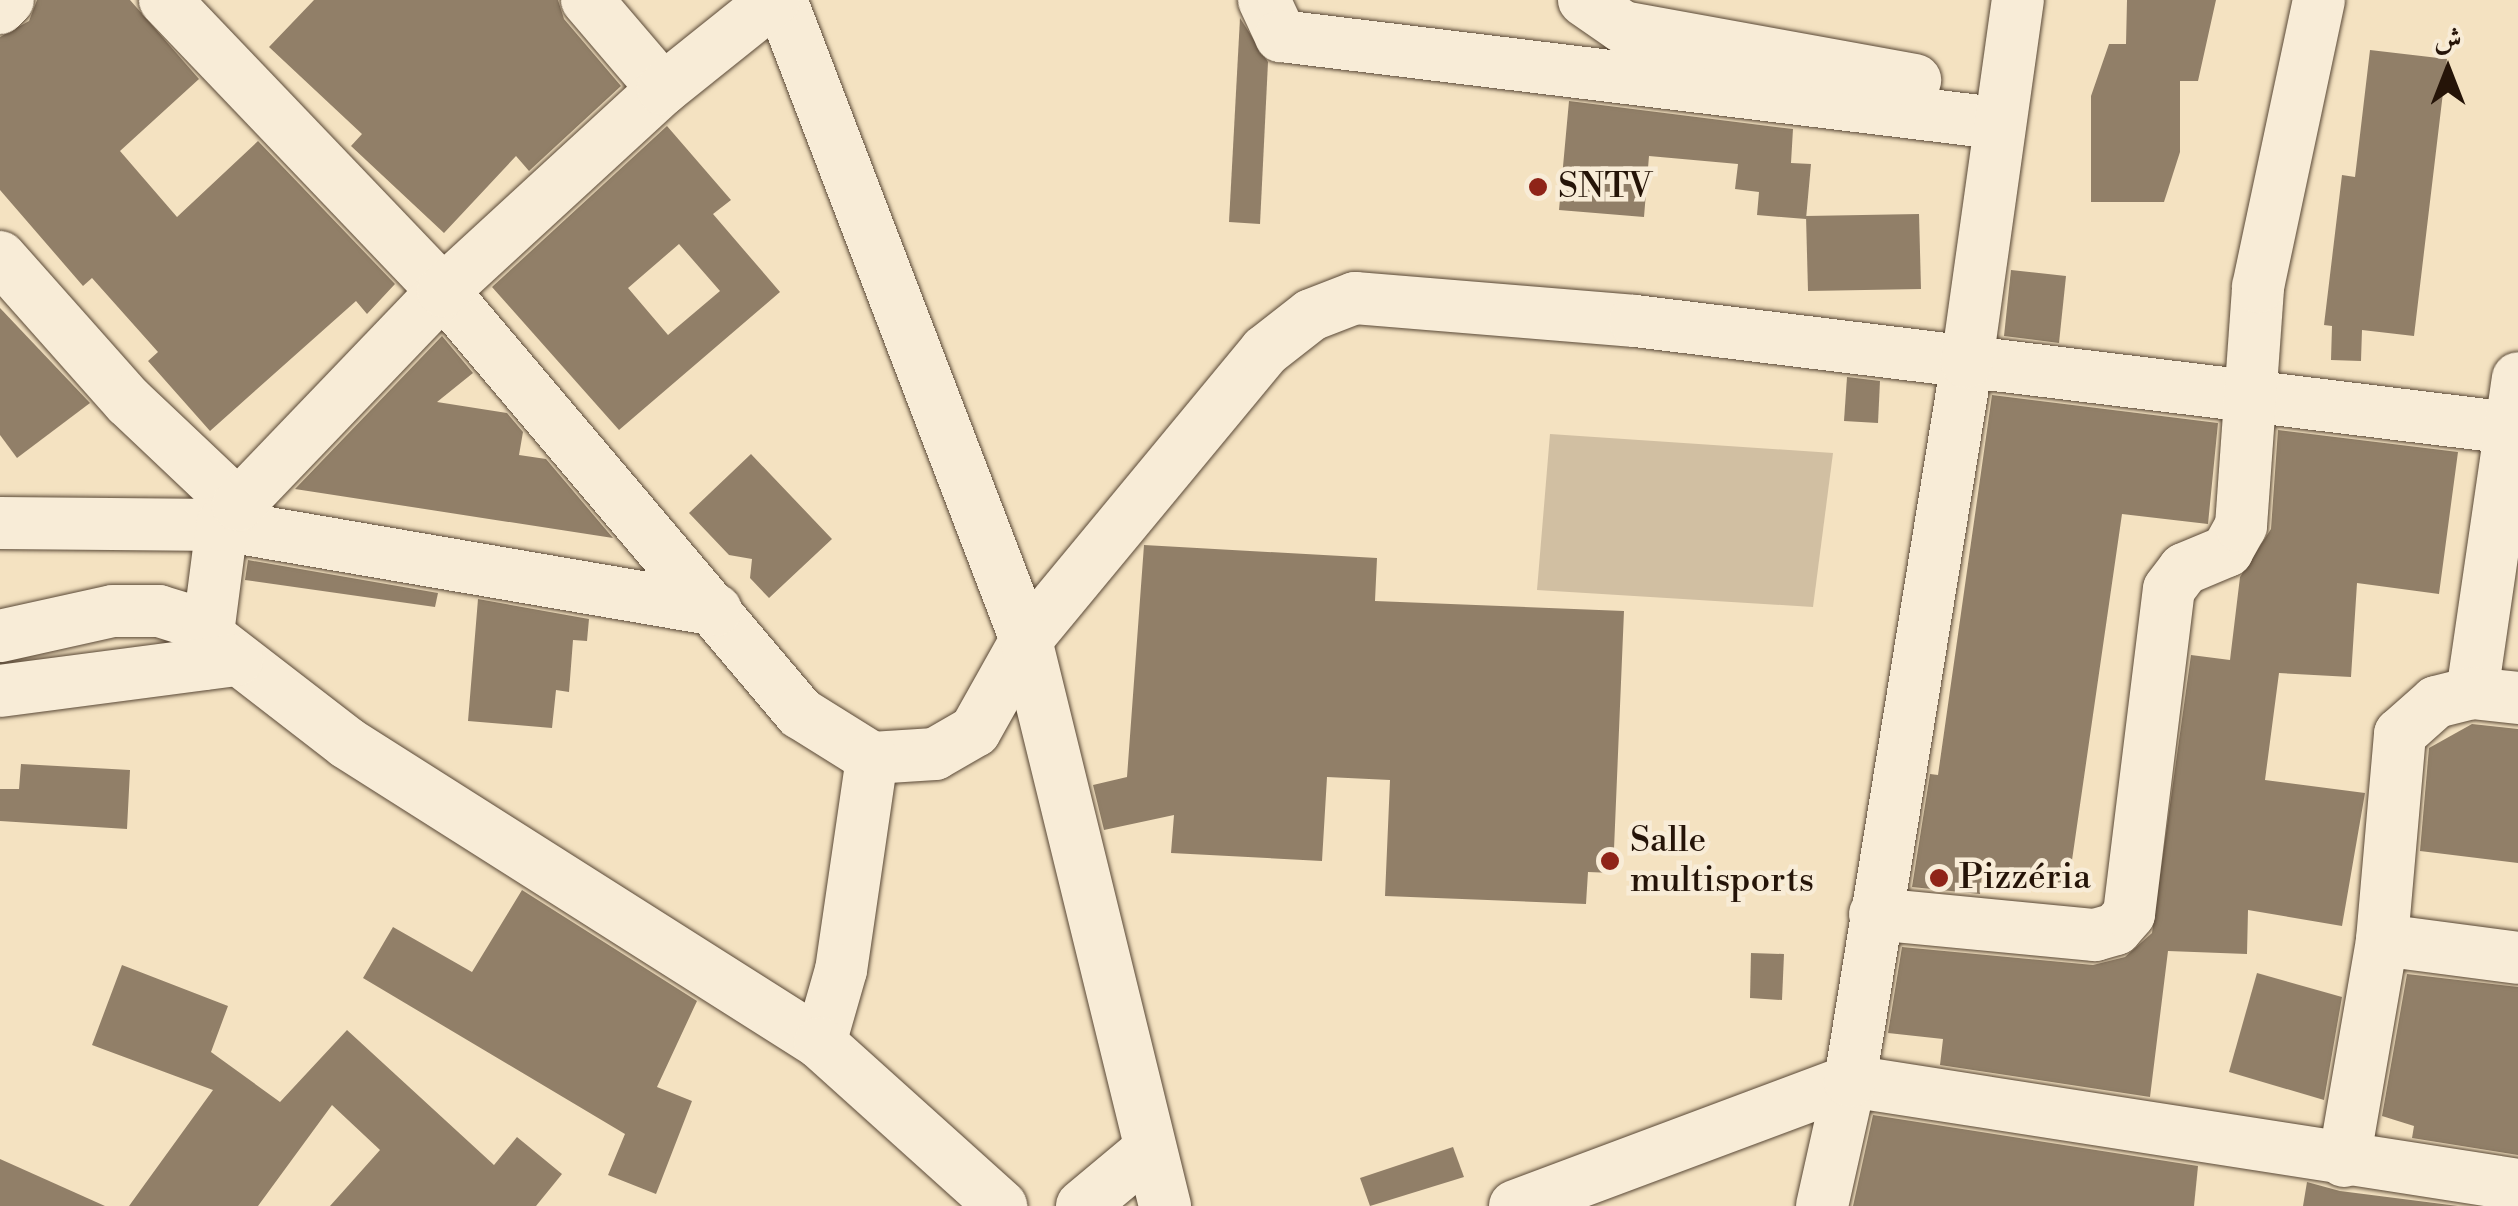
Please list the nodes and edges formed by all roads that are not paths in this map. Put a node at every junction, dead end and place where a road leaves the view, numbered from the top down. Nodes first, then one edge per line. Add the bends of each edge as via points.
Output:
1 (8, 0) edge
2 (165, 0) edge
3 (586, 0) edge
4 (778, 0) edge
5 (1264, 0) edge
6 (1584, 0) edge
7 (2018, 0) edge
8 (2319, 0) edge
9 (0, 8) edge
10 (664, 89) junction
11 (1998, 109) junction
12 (0, 257) edge
13 (442, 291) junction
14 (1967, 362) junction
15 (2246, 398) junction
16 (2515, 411) edge
17 (230, 515) junction
18 (3, 519) edge
19 (716, 610) junction
20 (0, 636) edge
21 (1026, 640) junction
22 (216, 653) junction
23 (0, 692) edge
24 (2495, 695) edge
25 (872, 758) junction
26 (1875, 914) junction
27 (2382, 940) junction
28 (2518, 958) edge
29 (820, 1042) junction
30 (1850, 1081) junction
31 (1150, 1150) junction
32 (2344, 1161) junction
33 (2518, 1185) edge
34 (1001, 1206) edge
35 (1082, 1206) edge
36 (1165, 1206) edge
37 (1516, 1206) edge
38 (1822, 1206) edge

1 - 9 street
2 - 13 street
3 - 10 street
4 - 10 street
4 - 21 street
5 - 11 street via 1280,36
6 - 11 street via 1623,27
7 - 11 street
8 - 15 street via 2258,286
10 - 13 street
11 - 14 street
12 - 17 street
13 - 17 street
13 - 19 street
14 - 15 street
14 - 21 street via 1503,307 1355,298 1311,316 1265,350
14 - 26 street
15 - 16 street
15 - 26 street via 2237,538 2227,551 2184,569 2170,589 2129,914 2116,930 2094,935
16 - 24 street
17 - 18 street
17 - 19 street
17 - 22 street
19 - 25 street via 800,713
20 - 22 street via 113,611 159,611
21 - 25 street via 975,730 935,754
21 - 31 street
22 - 23 street
22 - 29 street
24 - 27 street via 2424,708 2400,734
25 - 29 street via 840,970
26 - 30 street
27 - 28 street
27 - 32 street
29 - 34 street
30 - 32 street
30 - 37 street
30 - 38 street
31 - 35 street
31 - 36 street
32 - 33 street

